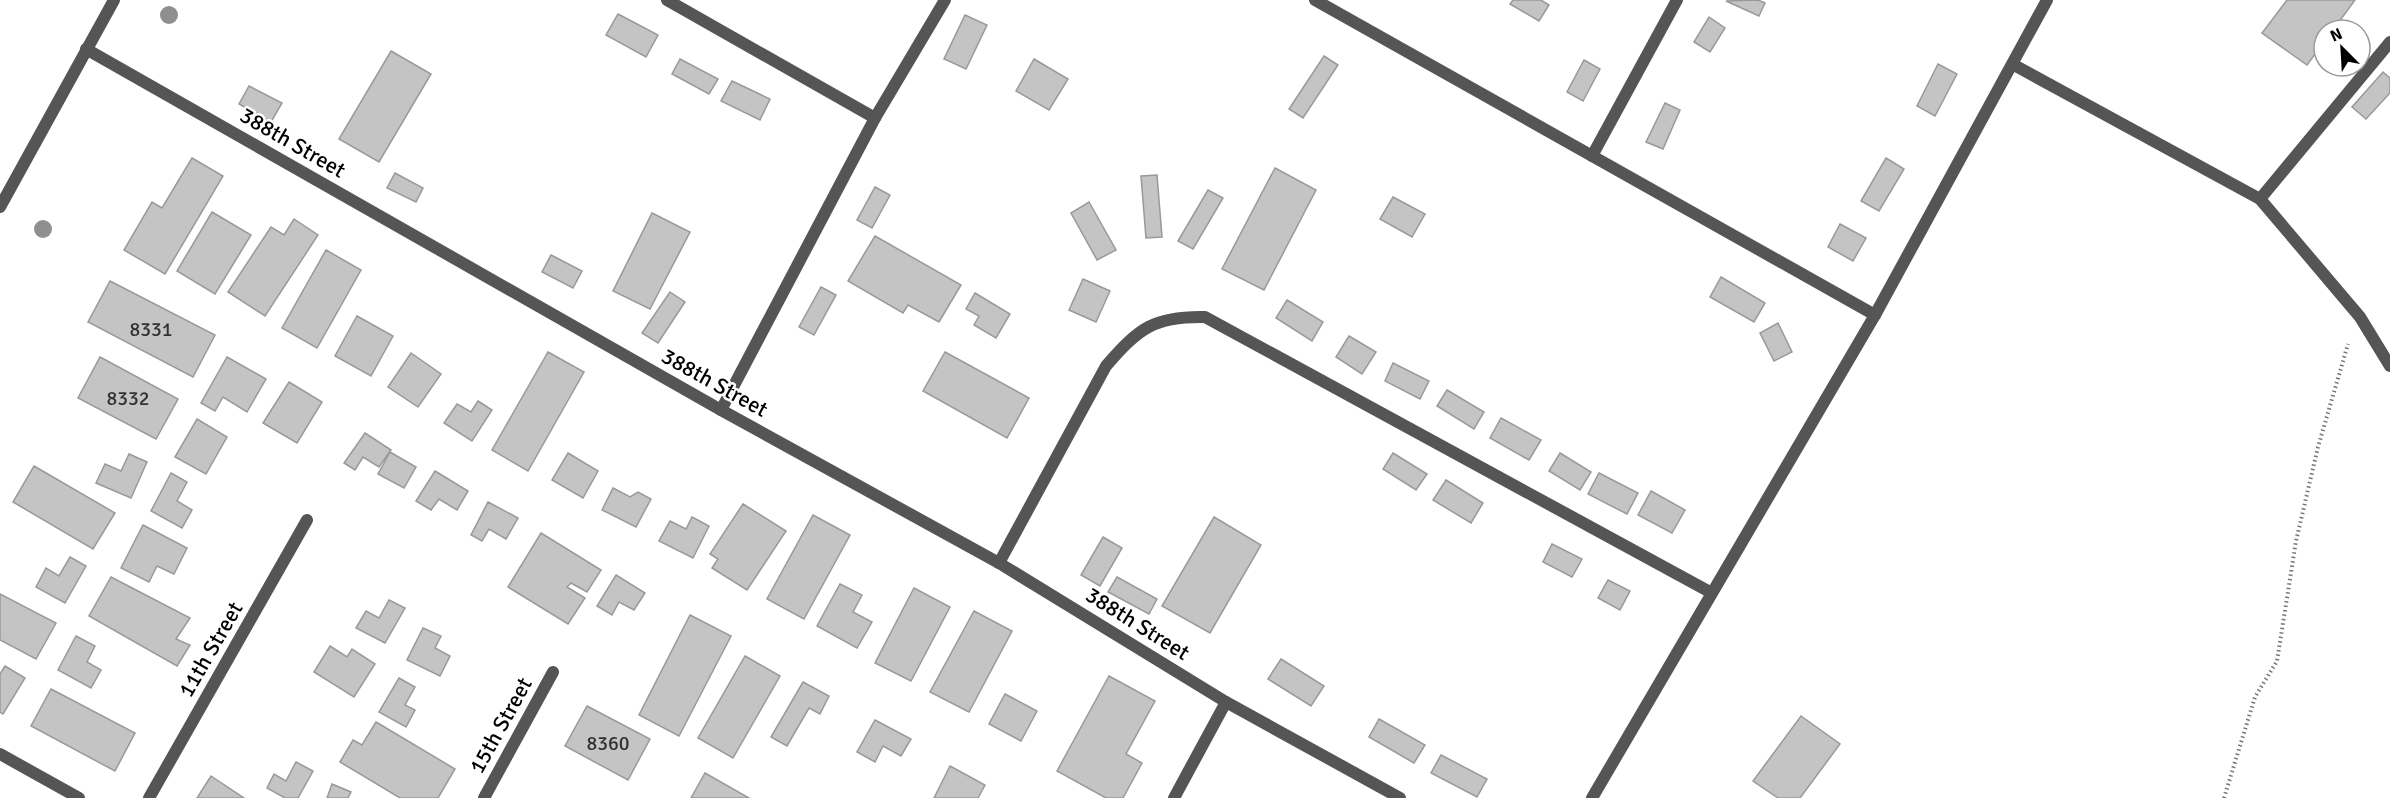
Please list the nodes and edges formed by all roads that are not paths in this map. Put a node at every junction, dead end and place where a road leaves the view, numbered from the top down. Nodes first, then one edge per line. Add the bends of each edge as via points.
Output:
1 (114, 0) edge
2 (667, 0) edge
3 (945, 0) edge
4 (1316, 0) edge
5 (1677, 0) edge
6 (2047, 0) edge
7 (2390, 42) edge
8 (86, 49) junction
9 (2014, 65) junction
10 (875, 118) junction
11 (1592, 156) junction
12 (2260, 199) junction
13 (0, 207) edge
14 (1875, 315) junction
15 (2390, 366) edge
16 (721, 410) junction
17 (307, 520) dead end
18 (999, 563) junction
19 (1710, 592) junction
20 (553, 672) dead end
21 (1226, 702) junction
22 (0, 754) edge
23 (79, 798) edge
24 (149, 798) edge
25 (484, 798) edge
26 (1174, 798) edge
27 (1400, 798) edge
28 (1592, 798) edge

1 - 8 street
2 - 10 street
3 - 10 street
4 - 11 street
5 - 11 street
6 - 9 street
7 - 12 street
8 - 13 street
8 - 16 street, 388th Street
9 - 12 street
9 - 14 street
10 - 16 street
11 - 14 street
12 - 15 street via 2360,317
14 - 19 street
16 - 18 street, 388th Street
17 - 24 street, 11th Street
18 - 19 street via 1106,366 1148,326 1175,316 1205,317
18 - 21 street, 388th Street
19 - 28 street
20 - 25 street, 15th Street
21 - 26 street
21 - 27 street, 388th Street
22 - 23 street

